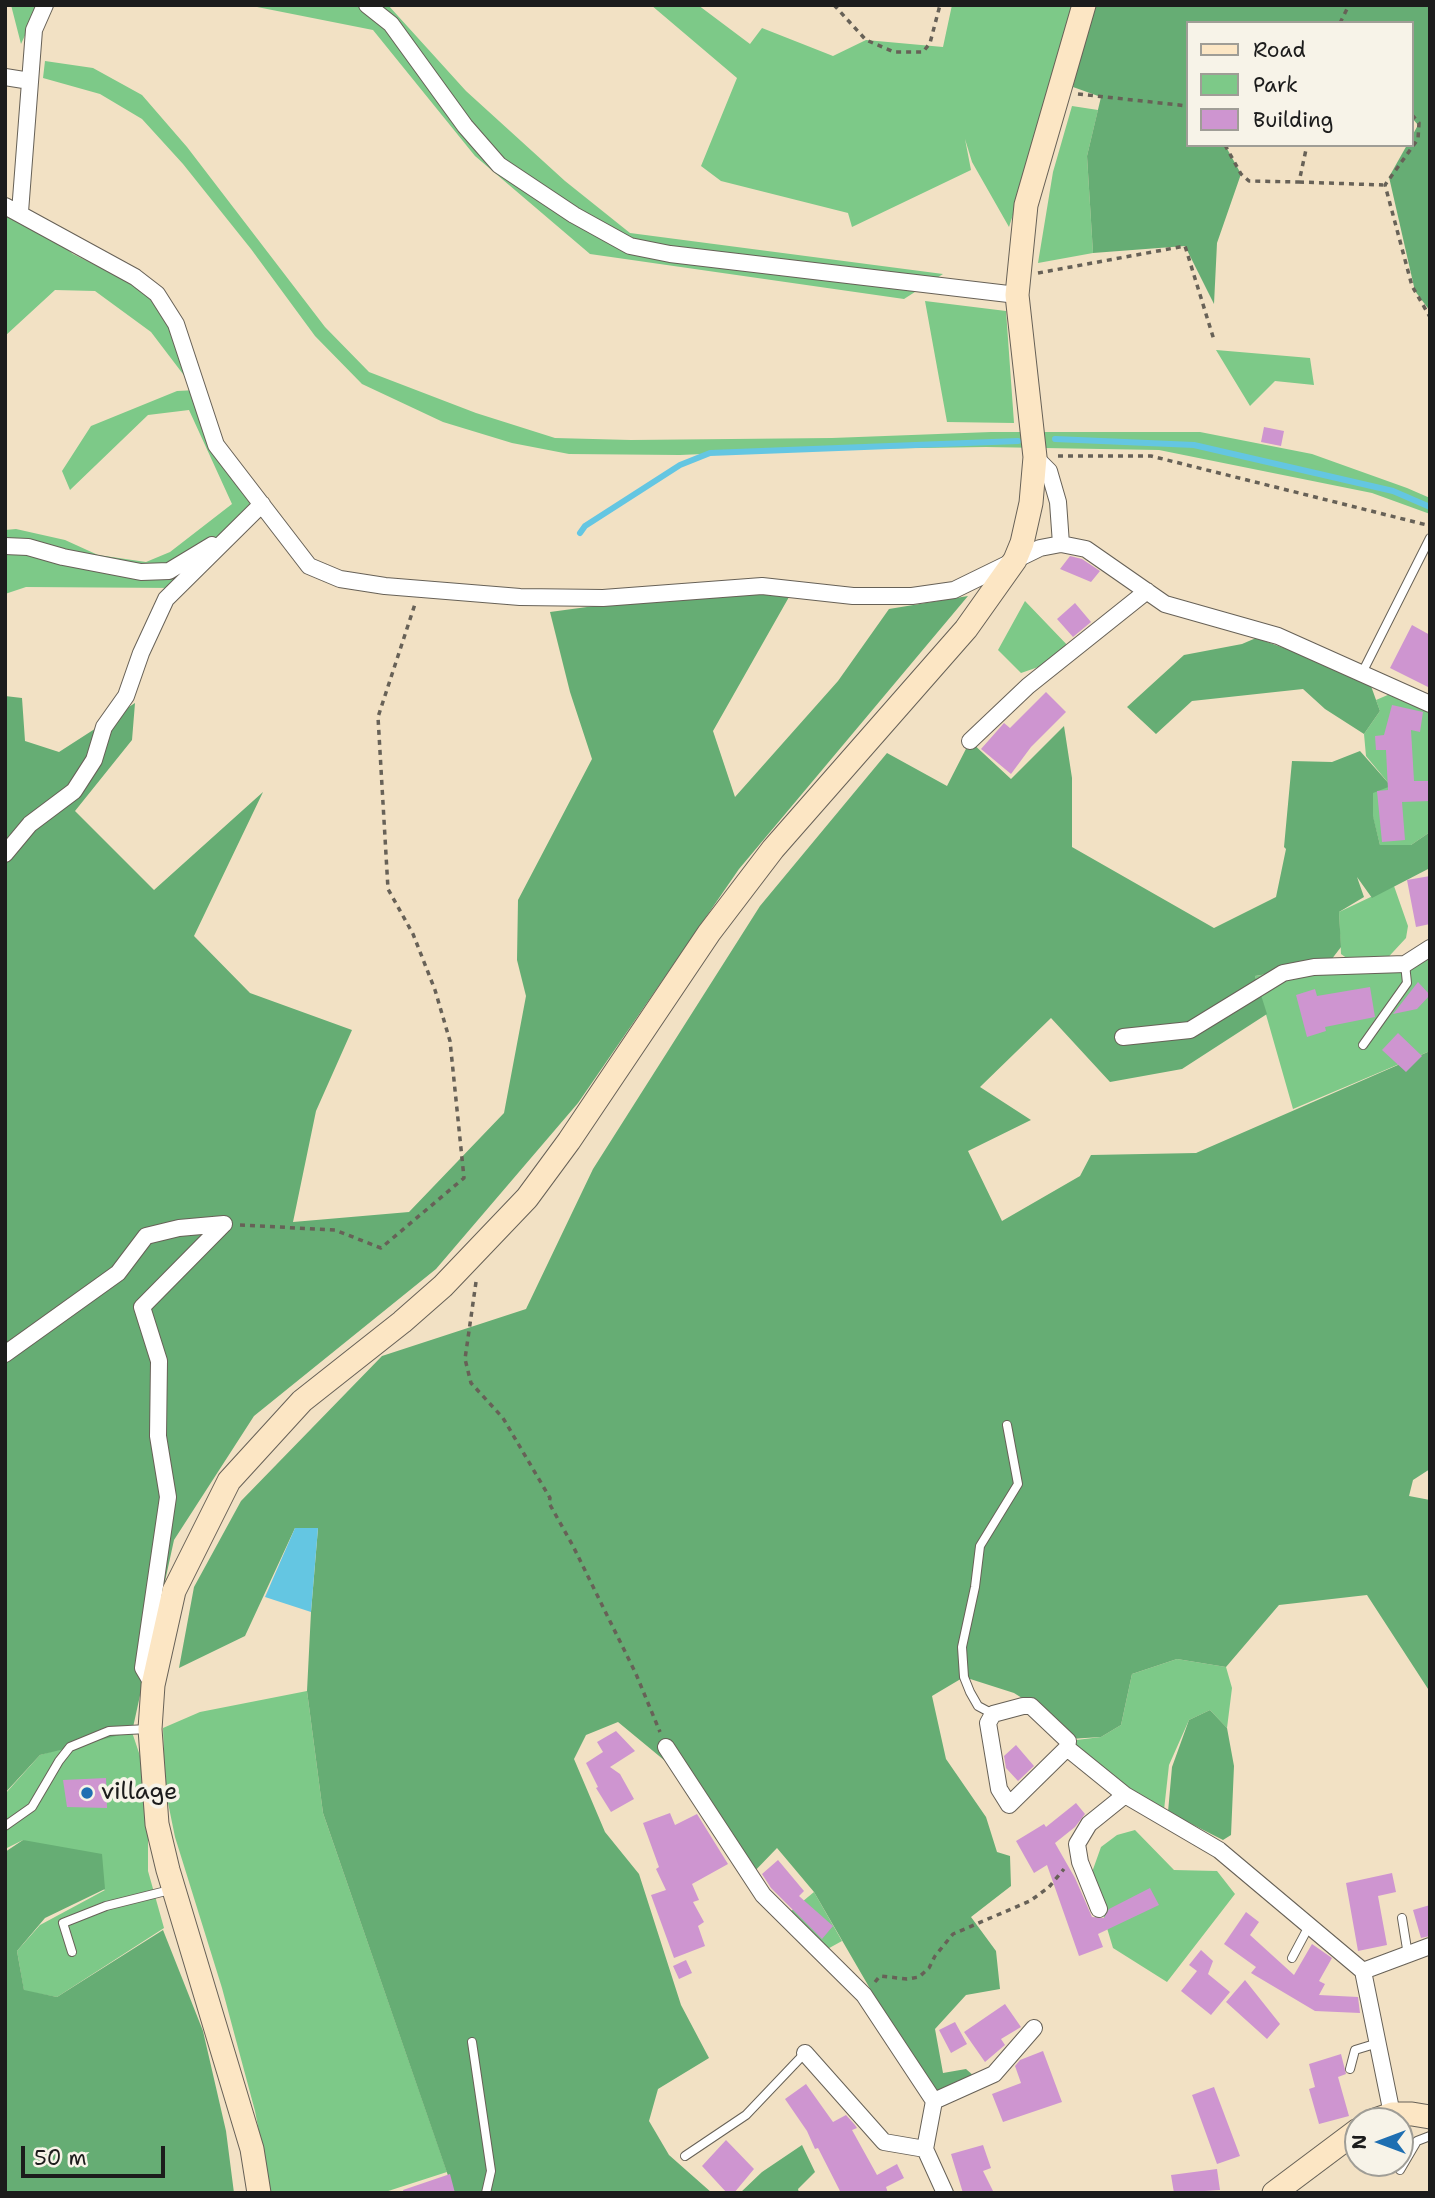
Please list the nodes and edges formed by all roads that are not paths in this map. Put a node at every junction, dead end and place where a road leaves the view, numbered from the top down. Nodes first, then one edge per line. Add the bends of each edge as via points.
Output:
1 (44, 5) edge
2 (367, 5) edge
3 (1084, 5) edge
4 (5, 77) edge
5 (30, 81) junction
6 (13, 209) edge
7 (1018, 286) junction
8 (1035, 457) junction
9 (262, 505) junction
10 (235, 531) junction
11 (1430, 538) edge
12 (1061, 544) junction
13 (5, 546) edge
14 (1015, 560) junction
15 (1147, 591) junction
16 (1362, 674) junction
17 (1430, 704) edge
18 (970, 741) dead end
19 (5, 854) edge
20 (1430, 948) edge
21 (1405, 964) junction
22 (1123, 1037) dead end
23 (1363, 1045) dead end
24 (5, 1354) edge
25 (1007, 1425) dead end
26 (153, 1685) junction
27 (993, 1714) junction
28 (150, 1729) junction
29 (666, 1747) road end
30 (1067, 1748) junction
31 (1125, 1795) junction
32 (5, 1826) edge
33 (173, 1889) junction
34 (1099, 1909) dead end
35 (1402, 1918) dead end
36 (1310, 1926) junction
37 (1430, 1945) edge
38 (72, 1952) dead end
39 (1408, 1955) junction
40 (1292, 1958) dead end
41 (1363, 1971) junction
42 (1034, 2028) dead end
43 (472, 2042) dead end
44 (1378, 2043) junction
45 (805, 2053) joint
46 (1350, 2069) dead end
47 (934, 2101) junction
48 (1381, 2107) edge
49 (1430, 2136) edge
50 (1344, 2140) edge
51 (1414, 2146) edge
52 (925, 2149) junction
53 (685, 2156) dead end
54 (260, 2193) edge
55 (486, 2193) edge
56 (945, 2193) edge
57 (1274, 2193) edge

1 - 5 street via 34,30
2 - 7 street via 391,24 499,165 630,246 670,254
3 - 7 street via 1026,205
4 - 5 street
5 - 6 street
6 - 9 street via 157,294 176,324 216,445
7 - 8 street
8 - 12 street via 1049,471 1058,502
8 - 14 street via 1031,503
9 - 10 street
9 - 14 street via 309,566 340,579 520,597 604,598 762,586 853,596 912,596 954,590
10 - 13 street via 169,571 141,572
10 - 19 street via 166,598 126,696 104,727 94,760 74,791 30,824
11 - 16 lane
12 - 14 street
12 - 15 street via 1086,549
14 - 26 street via 966,629 757,870 527,1198 482,1248 402,1322 302,1401 229,1481 174,1591
15 - 16 street via 1165,604 1278,636
15 - 18 street via 1028,686
16 - 17 street
20 - 21 street
21 - 22 street via 1314,967 1283,973 1190,1030
21 - 23 lane via 1407,983
24 - 26 street via 118,1273 146,1236 224,1224 142,1307 159,1361 158,1424 168,1497 143,1668
25 - 27 lane via 1018,1484 980,1546 962,1647 970,1692 978,1706
26 - 28 street
27 - 30 street via 1031,1706 1068,1741
27 - 30 street via 988,1723 999,1789 1009,1805
28 - 32 lane via 109,1731 71,1747 32,1807
28 - 33 street via 157,1824
29 - 47 street via 763,1895 864,1995
30 - 31 street
31 - 34 street via 1089,1824 1077,1843
31 - 36 street via 1219,1850
33 - 38 lane via 106,1906 64,1923
33 - 54 street via 252,2149
35 - 39 lane
36 - 40 lane
36 - 41 street
37 - 39 street
39 - 41 street
41 - 44 street
42 - 47 street via 994,2074
43 - 55 lane via 491,2171
44 - 46 lane via 1355,2050
44 - 48 street
45 - 52 street via 884,2142
45 - 53 lane via 746,2115
47 - 52 street
49 - 51 lane
50 - 57 street
52 - 56 street

